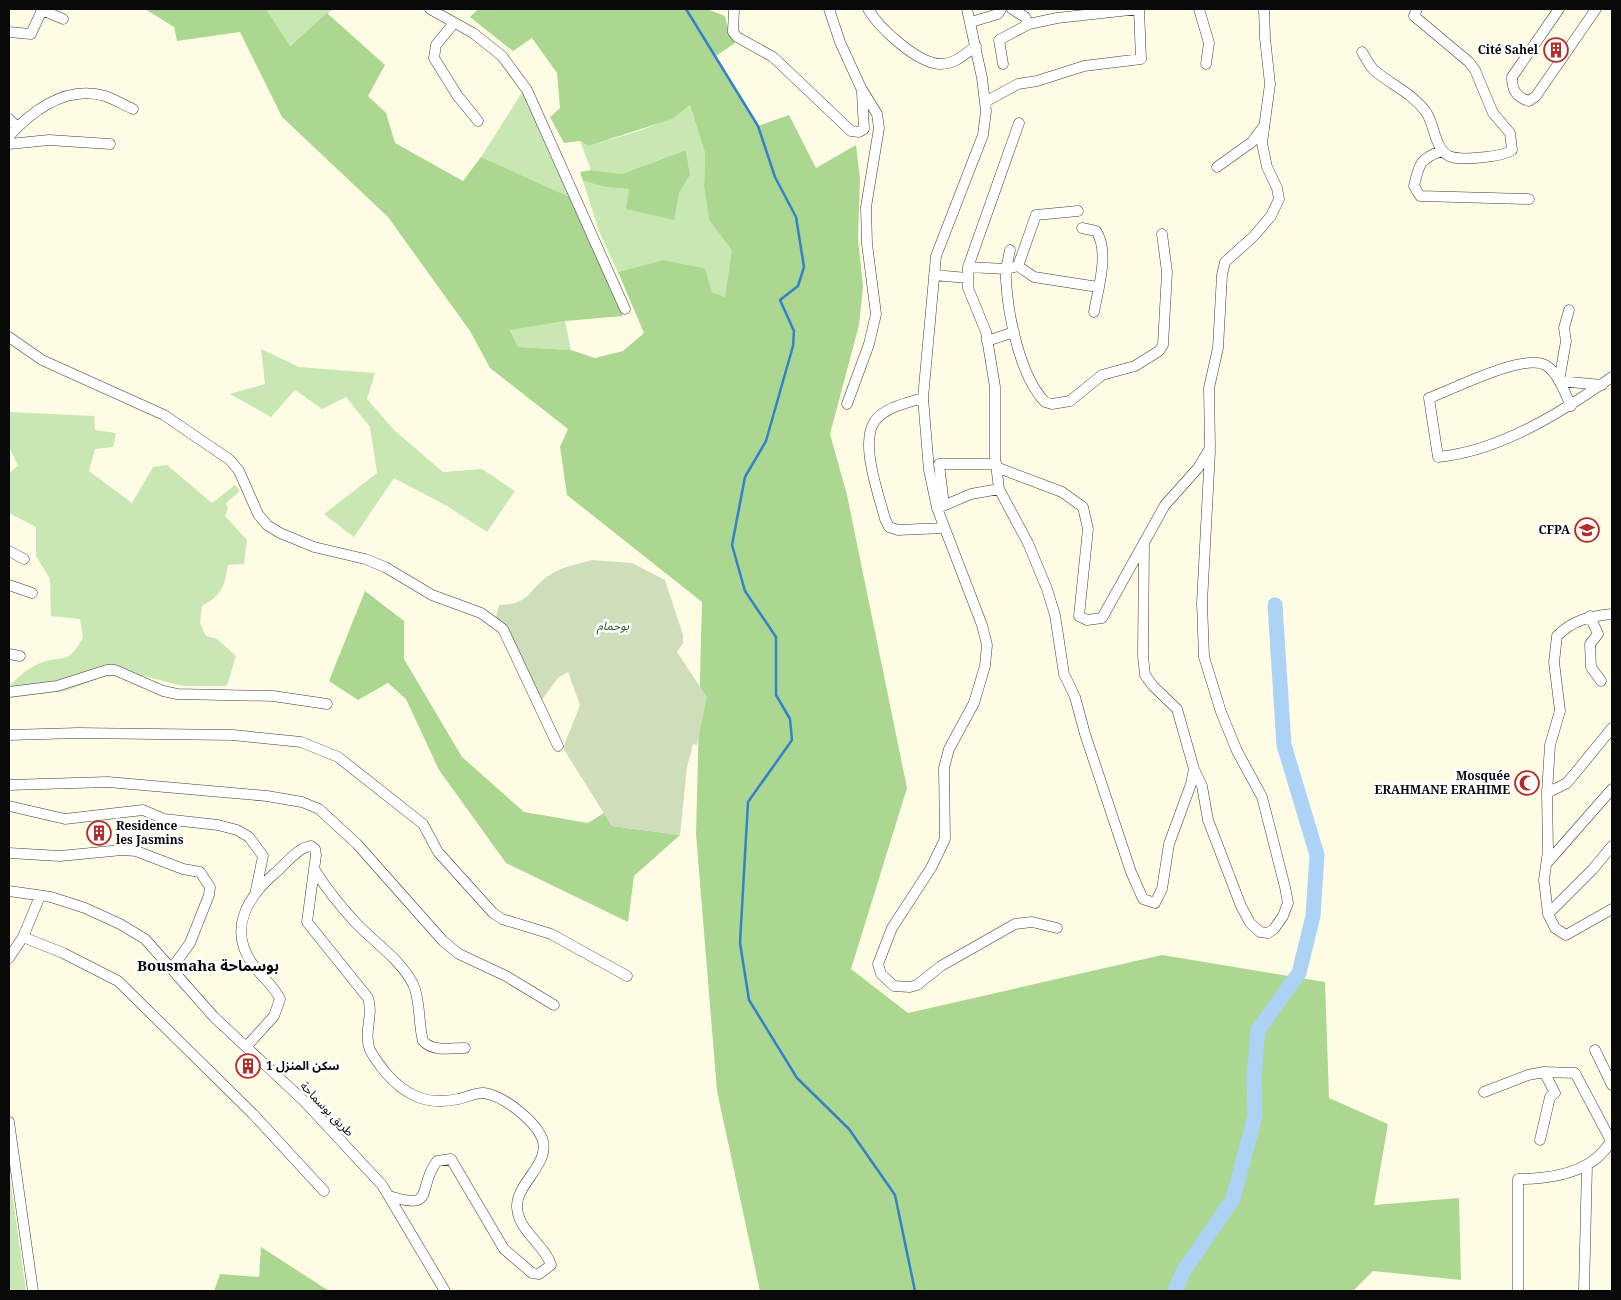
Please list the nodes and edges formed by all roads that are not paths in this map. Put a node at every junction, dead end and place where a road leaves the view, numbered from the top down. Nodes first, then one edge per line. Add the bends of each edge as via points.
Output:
1 (430, 9) edge
2 (734, 9) edge
3 (829, 9) edge
4 (868, 9) edge
5 (967, 9) edge
6 (1001, 9) edge
7 (1012, 9) edge
8 (1139, 9) edge
9 (1199, 9) edge
10 (1264, 9) edge
11 (1417, 9) edge
12 (1559, 9) edge
13 (1596, 9) edge
14 (63, 19) dead end
15 (971, 22) junction
16 (454, 23) junction
17 (1029, 24) junction
18 (9, 32) edge
19 (976, 46) junction
20 (1362, 52) dead end
21 (1003, 64) dead end
22 (1206, 64) dead end
23 (861, 88) junction
24 (985, 102) junction
25 (133, 109) dead end
26 (9, 119) edge
27 (478, 121) dead end
28 (1018, 124) dead end
29 (1265, 125) junction
30 (17, 127) junction
31 (9, 136) edge
32 (9, 144) edge
33 (110, 144) dead end
34 (1441, 151) junction
35 (1217, 167) dead end
36 (1529, 199) dead end
37 (1078, 210) dead end
38 (1082, 228) dead end
39 (1162, 234) dead end
40 (1010, 250) dead end
41 (1018, 266) junction
42 (968, 267) junction
43 (1006, 269) junction
44 (934, 275) junction
45 (967, 278) junction
46 (1098, 287) junction
47 (625, 309) dead end
48 (1569, 310) dead end
49 (1094, 312) dead end
50 (1014, 332) junction
51 (9, 337) edge
52 (987, 341) junction
53 (1612, 377) edge
54 (1559, 381) junction
55 (1602, 385) junction
56 (923, 398) junction
57 (847, 404) dead end
58 (1572, 406) junction
59 (1210, 448) junction
60 (934, 464) junction
61 (996, 466) junction
62 (999, 489) junction
63 (941, 507) junction
64 (944, 528) junction
65 (1144, 542) junction
66 (9, 551) edge
67 (24, 559) dead end
68 (9, 585) edge
69 (32, 593) dead end
70 (1612, 614) edge
71 (1590, 616) junction
72 (9, 654) edge
73 (20, 656) dead end
74 (1601, 681) dead end
75 (9, 692) edge
76 (327, 704) dead end
77 (1612, 728) edge
78 (9, 735) edge
79 (558, 746) dead end
80 (1194, 769) junction
81 (9, 785) edge
82 (1612, 789) edge
83 (1547, 793) junction
84 (9, 806) edge
85 (1612, 846) edge
86 (9, 853) edge
87 (1545, 865) junction
88 (314, 869) junction
89 (9, 891) edge
90 (255, 894) junction
91 (40, 896) junction
92 (1612, 908) edge
93 (1548, 914) junction
94 (1056, 928) dead end
95 (22, 937) junction
96 (9, 958) edge
97 (172, 968) junction
98 (626, 976) dead end
99 (554, 1005) dead end
100 (246, 1047) junction
101 (465, 1048) dead end
102 (1595, 1050) dead end
103 (1544, 1072) junction
104 (1612, 1085) edge
105 (1484, 1092) dead end
106 (9, 1122) edge
107 (1540, 1140) dead end
108 (1612, 1141) edge
109 (1587, 1165) junction
110 (324, 1191) dead end
111 (389, 1196) junction
112 (33, 1291) edge
113 (445, 1291) edge
114 (1518, 1291) edge
115 (1584, 1291) edge

1 - 16 street
2 - 23 street via 733,32 737,38 773,57 851,131 864,129
3 - 23 street
4 - 19 street via 894,38 922,60 941,64 956,61
5 - 15 street
6 - 15 street via 998,14
7 - 17 street via 1025,17
8 - 17 street
8 - 24 street via 1141,59 1084,66 1018,84
9 - 22 street via 1209,43
10 - 29 street via 1270,84
11 - 34 street via 1414,16 1476,70 1493,113 1510,133 1512,141 1512,150 1496,156 1451,157
12 - 13 street via 1512,77 1512,87 1519,98 1528,101 1536,96
14 - 18 street via 42,10 31,34
15 - 19 street
16 - 27 street via 436,45 434,58
16 - 47 street via 473,33 502,56 527,90
17 - 21 street via 999,40
19 - 24 street
20 - 34 street via 1373,70 1426,112
23 - 57 street via 877,114 879,128 866,207 876,314 869,344
24 - 44 street via 983,135 936,256
25 - 30 street via 103,96 73,96 48,102
26 - 30 street
28 - 42 street
29 - 35 street via 1252,142
29 - 59 street via 1262,142 1279,199 1271,216 1254,236 1225,262 1218,348 1209,388
30 - 31 street
32 - 33 street via 49,140
34 - 36 street via 1422,160 1414,186 1420,196
37 - 41 street via 1036,215
38 - 46 street via 1096,230 1100,236 1102,250
39 - 50 street via 1166,272 1163,345 1152,357 1102,376 1070,401 1052,404 1037,394 1029,379
40 - 43 street
41 - 43 street
41 - 46 street via 1034,277
42 - 43 street
42 - 45 street
43 - 50 street
44 - 45 street
44 - 56 street
45 - 52 street
46 - 49 street
48 - 54 street
50 - 52 street
51 - 79 street via 42,360 164,415 230,460 239,471 258,514 280,533 314,547 385,567 432,595 492,620 503,629
52 - 61 street via 995,387
53 - 55 street
54 - 55 street
54 - 58 street
54 - 58 street via 1546,365 1512,365 1429,398 1438,458 1458,456 1495,443
55 - 58 street
56 - 60 street
56 - 64 street via 896,406 875,420 869,432 870,458 889,527 898,530
59 - 65 street via 1198,468 1165,505
59 - 80 street via 1202,603 1204,657 1221,712 1262,796 1286,887 1288,903 1283,916 1268,933 1260,932 1250,923 1241,906 1208,820 1202,786
60 - 61 street
60 - 63 street
61 - 62 street
61 - 65 street via 1062,492 1083,506 1088,529 1079,616 1087,620 1102,618
62 - 63 street via 971,494
62 - 80 street via 1028,543 1047,589 1055,615 1064,674 1075,697 1131,872 1143,899 1155,904 1162,889 1169,844
63 - 64 street
64 - 94 street via 982,625 986,645 985,666 974,704 949,750 944,768 945,839 931,868 892,928 878,964 881,974 894,986 910,988 941,966 1015,924 1032,922
65 - 80 street via 1145,675 1177,709
66 - 67 street
68 - 69 street
70 - 71 street
71 - 74 street via 1598,634 1590,644 1591,667
71 - 83 street via 1573,623 1557,636 1554,662 1560,711 1550,745
72 - 73 street
75 - 76 street via 57,686 115,670 157,689 177,694 272,696
77 - 83 street via 1567,783
78 - 98 street via 234,735 301,742 338,757 423,824 438,852 493,913 502,919 551,934
81 - 99 street via 108,782 267,796 311,805 331,818 357,844 443,942 459,954 506,976
82 - 87 street
83 - 87 street via 1548,851
84 - 90 street via 65,819 143,810 164,819 237,830 249,837 263,856
85 - 93 street
86 - 97 street via 60,856 136,851 200,872 210,887 209,895 193,938
87 - 93 street
88 - 90 street via 316,849 306,846
88 - 101 street via 350,916 409,977 417,997 423,1040 427,1045
88 - 111 street via 307,922 368,998 371,1006 370,1049 392,1080 410,1096 436,1102 483,1093 526,1115 543,1139 542,1155 519,1197 517,1208 551,1266 539,1274 532,1273 511,1257 451,1158 437,1161 432,1168 423,1198 409,1202
89 - 91 street, طريق بوسماحة
90 - 100 street via 240,928 240,941 244,953 277,992 280,1006
91 - 95 street
91 - 97 street, طريق بوسماحة via 85,908 120,924 145,939
92 - 93 street via 1566,935 1555,928
95 - 96 street
95 - 110 street via 63,953 118,981 253,1114
97 - 100 street, طريق بوسماحة via 214,1017
100 - 111 street, طريق بوسماحة via 304,1101
102 - 104 street
103 - 105 street
103 - 107 street via 1555,1094 1550,1097
103 - 108 street via 1575,1073
106 - 112 street
108 - 109 street via 1602,1155
109 - 114 street via 1544,1179 1518,1179
109 - 115 street
111 - 113 street, طريق بوسماحة

